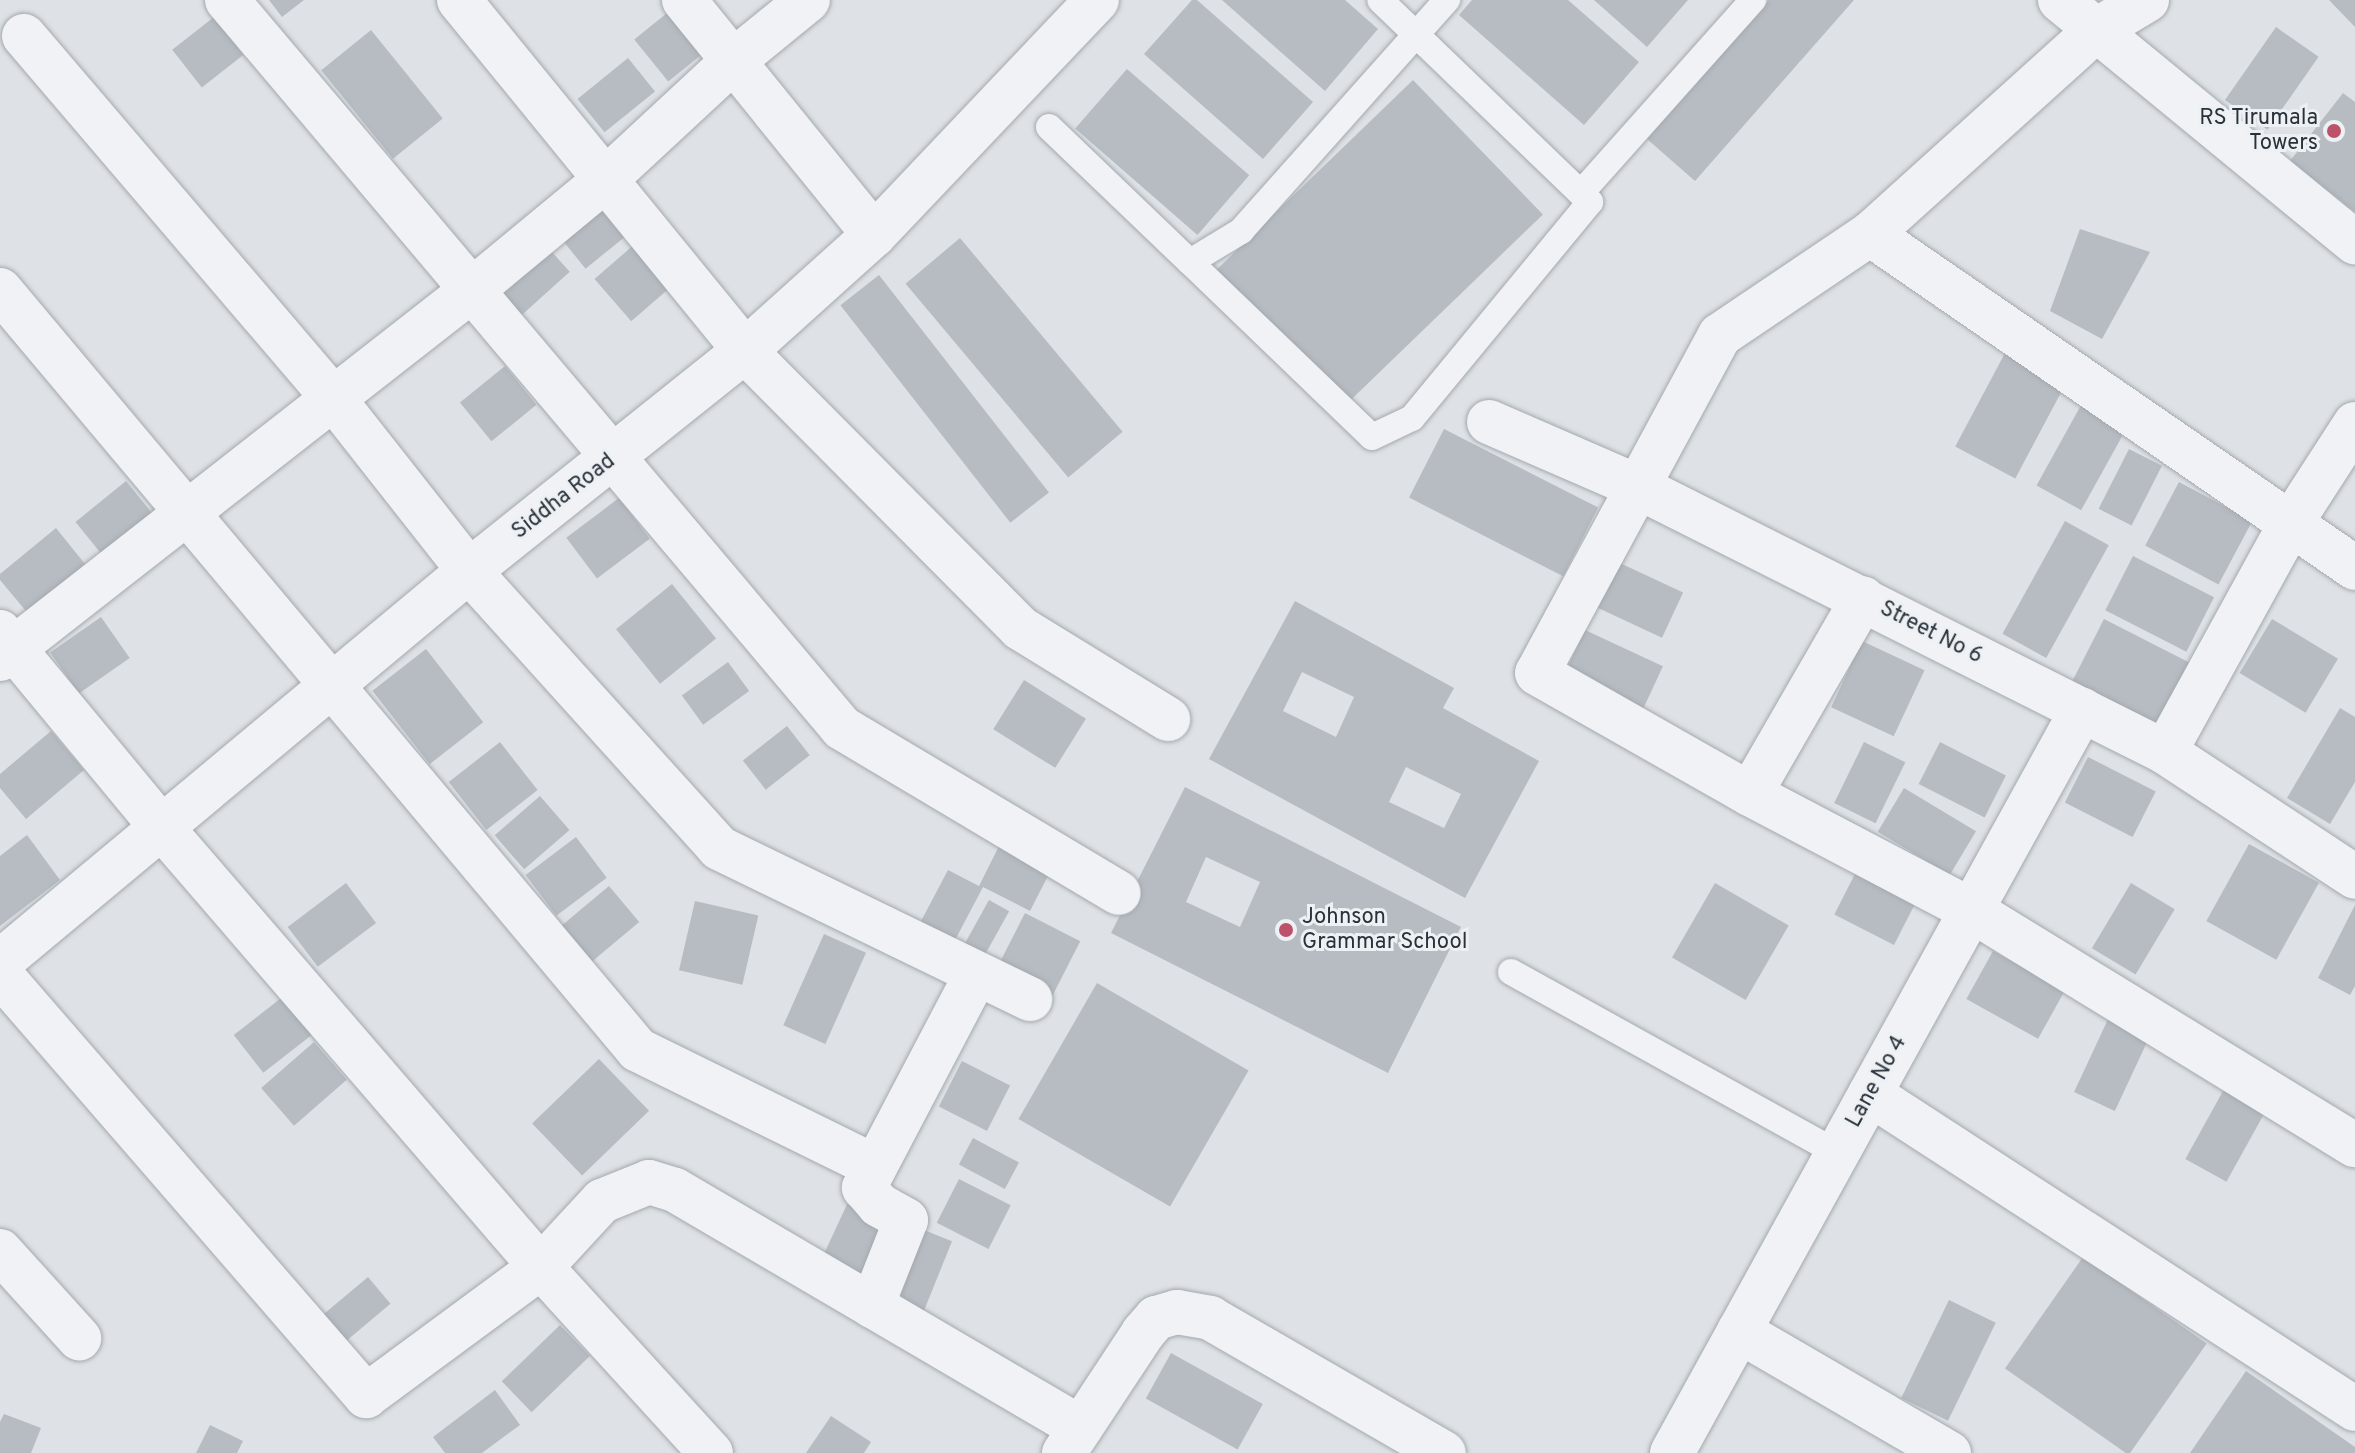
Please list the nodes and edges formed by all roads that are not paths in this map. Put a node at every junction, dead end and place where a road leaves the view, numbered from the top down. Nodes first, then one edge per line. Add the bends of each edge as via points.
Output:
1 (227, 0) edge
2 (459, 0) edge
3 (684, 0) edge
4 (808, 0) edge
5 (1097, 0) edge
6 (1380, 0) edge
7 (1447, 0) edge
8 (1753, 0) edge
9 (2060, 0) edge
10 (2147, 0) edge
11 (2095, 31) junction
12 (1416, 35) junction
13 (24, 36) dead end
14 (732, 62) junction
15 (1049, 127) dead end
16 (605, 180) junction
17 (1581, 193) junction
18 (1870, 234) junction
19 (874, 235) junction
20 (2355, 242) edge
21 (1190, 262) junction
22 (0, 290) edge
23 (472, 290) junction
24 (745, 351) junction
25 (333, 398) junction
26 (1489, 422) dead end
27 (2355, 424) edge
28 (613, 459) junction
29 (1636, 486) junction
30 (185, 512) junction
31 (2291, 523) junction
32 (2355, 568) edge
33 (469, 571) junction
34 (1863, 598) junction
35 (4, 646) edge
36 (334, 684) junction
37 (2082, 710) junction
38 (1168, 719) dead end
39 (2165, 752) junction
40 (1750, 794) junction
41 (163, 829) junction
42 (2355, 877) edge
43 (1119, 893) dead end
44 (1971, 910) junction
45 (0, 962) edge
46 (1511, 972) dead end
47 (0, 974) edge
48 (976, 975) junction
49 (1030, 999) dead end
50 (1870, 1094) junction
51 (2355, 1145) edge
52 (1838, 1153) junction
53 (874, 1166) junction
54 (0, 1251) edge
55 (541, 1267) junction
56 (872, 1306) junction
57 (1739, 1331) junction
58 (79, 1338) dead end
59 (2355, 1409) edge
60 (1072, 1441) edge
61 (1392, 1441) edge
62 (711, 1453) edge
63 (1444, 1453) edge
64 (1672, 1453) edge
65 (1949, 1453) edge

1 - 23 street
2 - 16 street
3 - 14 street
4 - 14 street
5 - 19 street, Siddha Road
6 - 12 lane
7 - 12 lane
8 - 17 lane
9 - 11 street
10 - 11 street
11 - 18 street
11 - 20 street
12 - 17 lane
12 - 21 lane via 1241,231
13 - 25 street
14 - 16 street
14 - 19 street
15 - 21 lane
16 - 23 street
16 - 24 street
17 - 21 lane via 1590,202 1412,418 1372,437
18 - 29 street via 1720,335
18 - 31 street
19 - 24 street, Siddha Road
22 - 30 street
23 - 25 street
23 - 28 street
24 - 28 street, Siddha Road
24 - 38 street via 1020,628
25 - 30 street
25 - 33 street
26 - 29 street, Street No 6
27 - 31 street
28 - 33 street, Siddha Road
28 - 43 street via 842,728
29 - 34 street, Street No 6
29 - 40 street via 1537,673
30 - 35 street
30 - 36 street
31 - 32 street
31 - 39 street
33 - 36 street, Siddha Road
33 - 48 street via 719,848
34 - 37 street, Street No 6
34 - 40 street
35 - 41 street
36 - 41 street, Siddha Road
36 - 53 street via 638,1050
37 - 39 street, Street No 6
37 - 44 street, Lane No 4
39 - 42 street, Street No 6
40 - 44 street
41 - 45 street, Siddha Road
41 - 55 street
44 - 50 street, Lane No 4
44 - 51 street
46 - 52 lane
47 - 55 street via 366,1396
48 - 49 street
48 - 53 street
50 - 52 street, Lane No 4
50 - 59 street
52 - 57 street, Lane No 4
53 - 56 street via 864,1188 879,1205 906,1220
54 - 58 street
55 - 56 street via 602,1201 649,1182 675,1190
55 - 62 street
56 - 60 street
57 - 64 street, Lane No 4
57 - 65 street
60 - 61 street via 1143,1333 1156,1318 1177,1312 1210,1318
61 - 63 street

